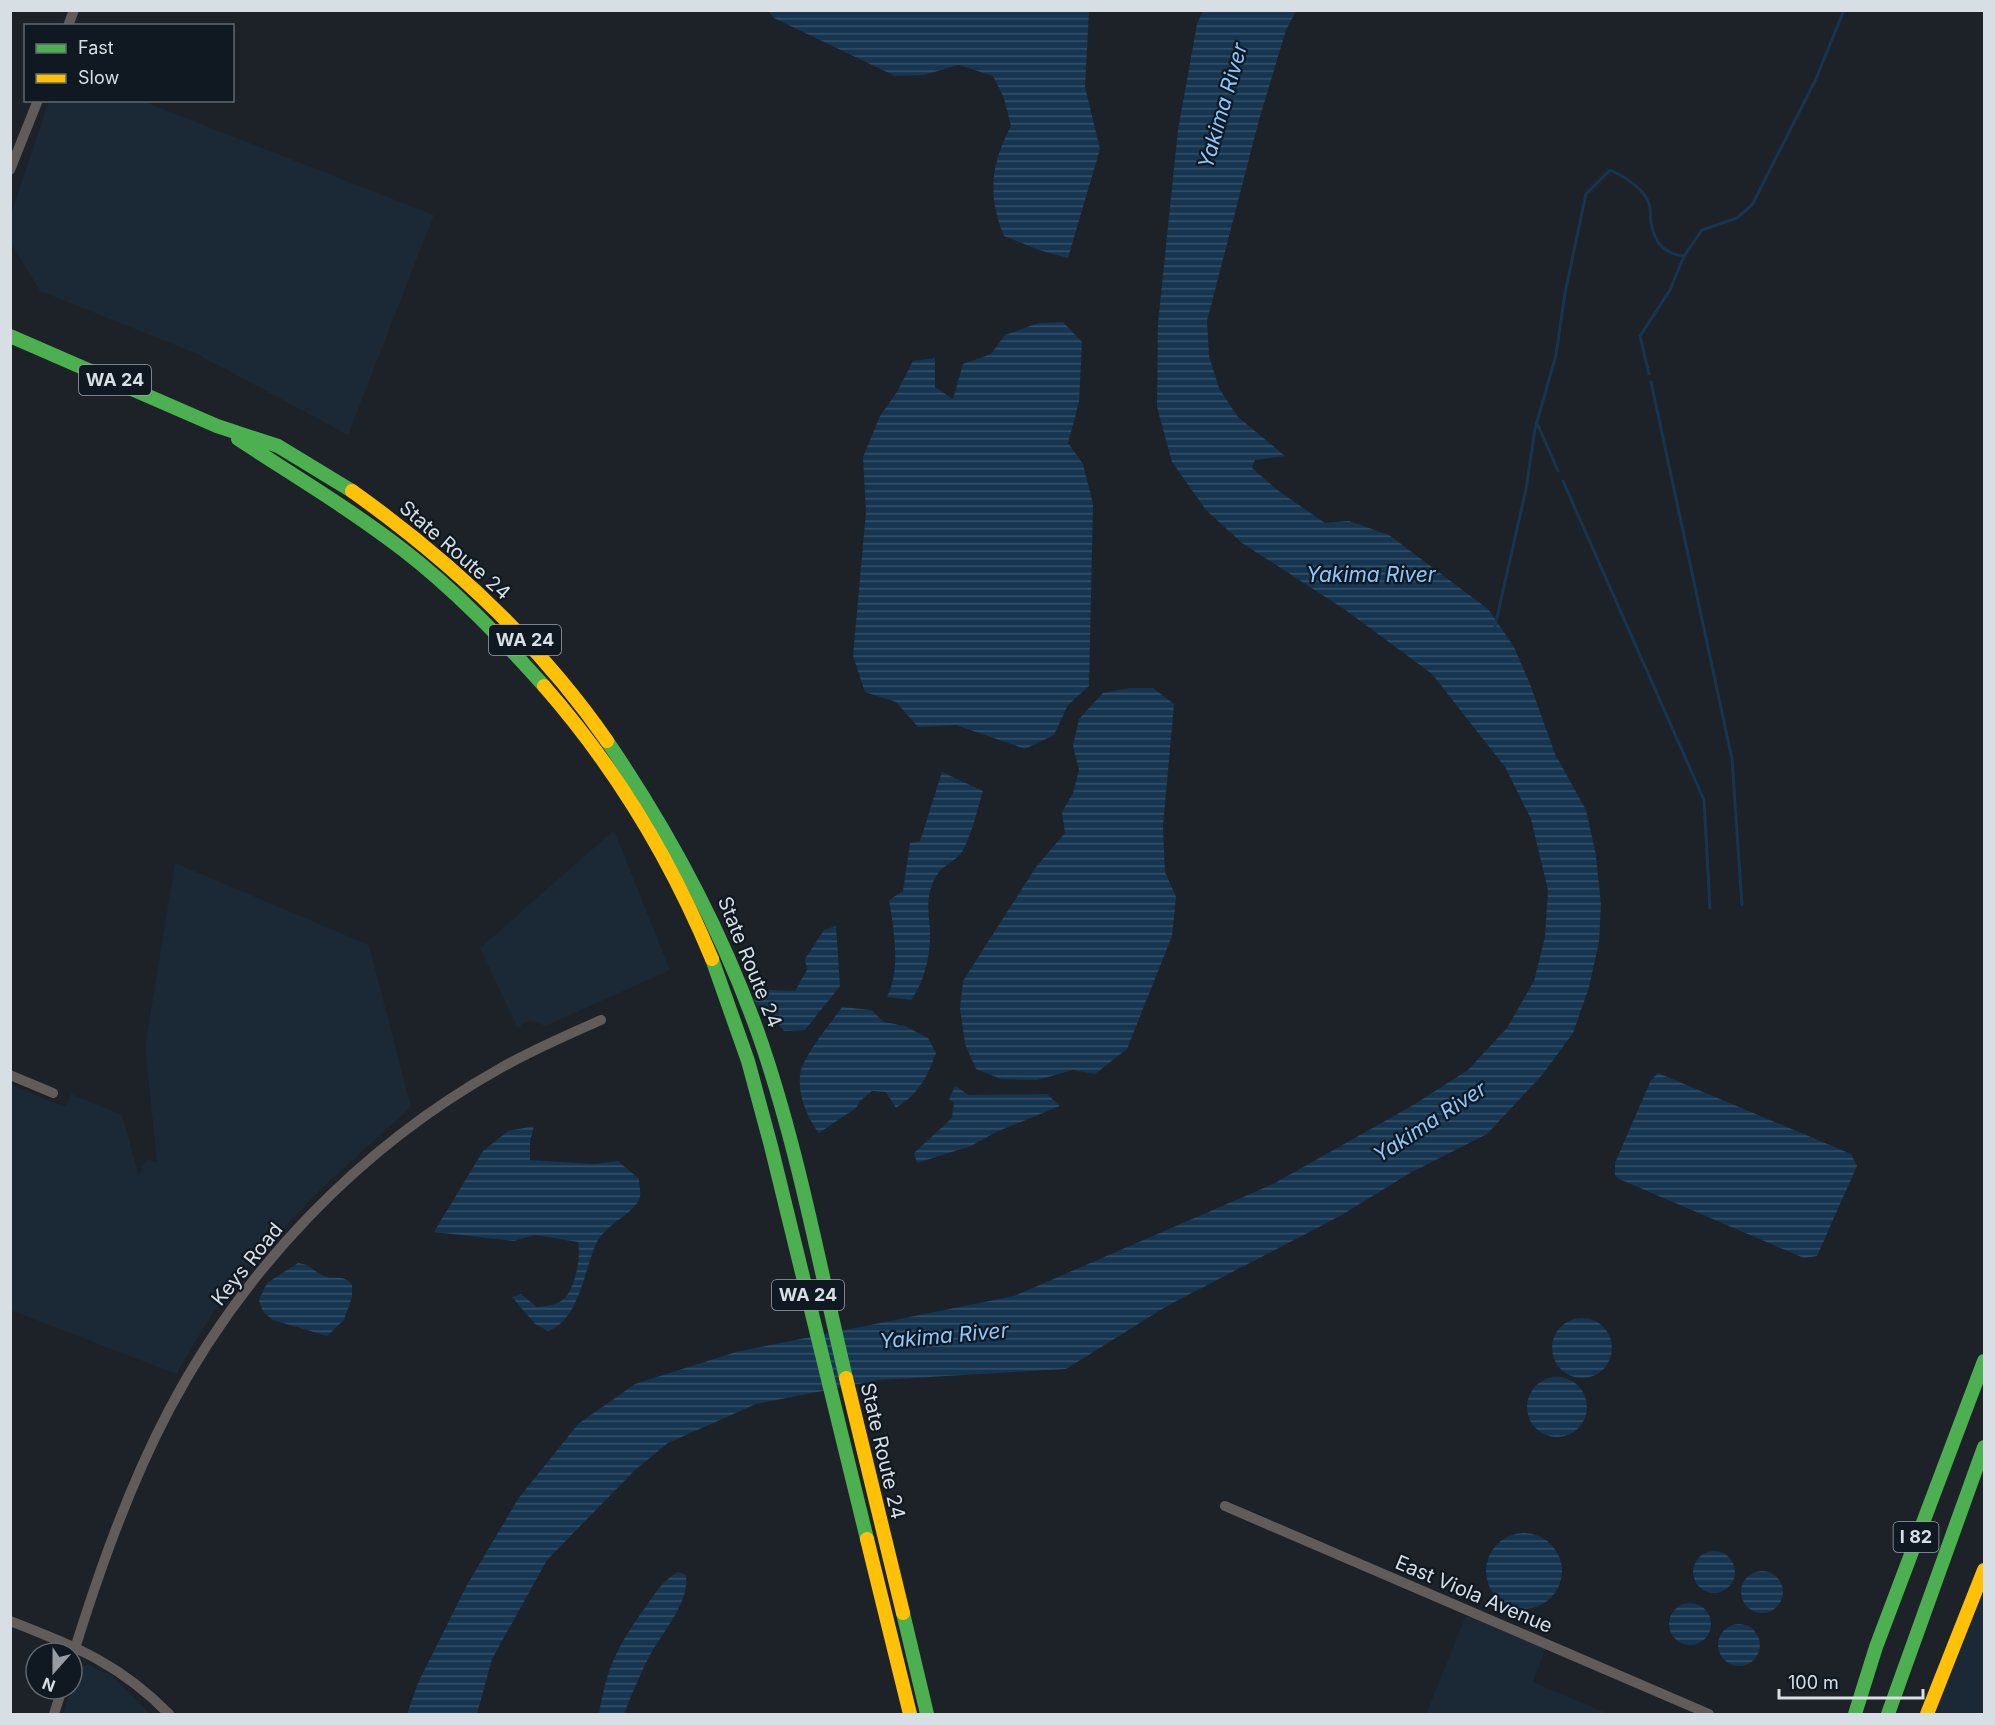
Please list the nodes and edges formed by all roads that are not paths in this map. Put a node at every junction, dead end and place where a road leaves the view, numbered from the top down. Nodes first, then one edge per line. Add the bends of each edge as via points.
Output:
1 (37, 102) edge
2 (10, 170) edge
3 (10, 336) edge
4 (27, 343) junction
5 (10, 346) edge
6 (218, 426) junction
7 (601, 1020) dead end
8 (10, 1075) edge
9 (54, 1093) dead end
10 (1984, 1361) edge
11 (1984, 1447) edge
12 (1225, 1506) dead end
13 (1945, 1550) junction
14 (1984, 1570) edge
15 (10, 1621) edge
16 (50, 1641) edge
17 (78, 1641) edge
18 (84, 1657) edge
19 (169, 1714) edge
20 (910, 1714) edge
21 (927, 1714) edge
22 (1709, 1714) edge
23 (1855, 1714) edge
24 (1888, 1714) edge
25 (1898, 1714) edge
26 (1927, 1714) edge

1 - 2 street
3 - 4 main road, State Route 24 / WA 24
4 - 5 main road
4 - 6 main road, State Route 24 / WA 24
6 - 20 main road, State Route 24 / WA 24 via 336,501 409,554 527,666 590,743 632,804 684,895 746,1048 764,1112
6 - 21 main road, State Route 24 / WA 24 via 276,446 361,498 438,557 530,646 594,721 690,872 729,957 765,1052 783,1115
7 - 17 street, Keys Road via 498,1070 426,1116 349,1178 272,1257 232,1307 170,1408 127,1502
8 - 9 street
10 - 23 main road, I 82 via 1883,1626
11 - 13 main road, I 82
12 - 22 street, East Viola Avenue
13 - 24 main road, I 82
13 - 25 main road via 1930,1615
14 - 26 main road
15 - 16 street
18 - 19 street via 125,1674

